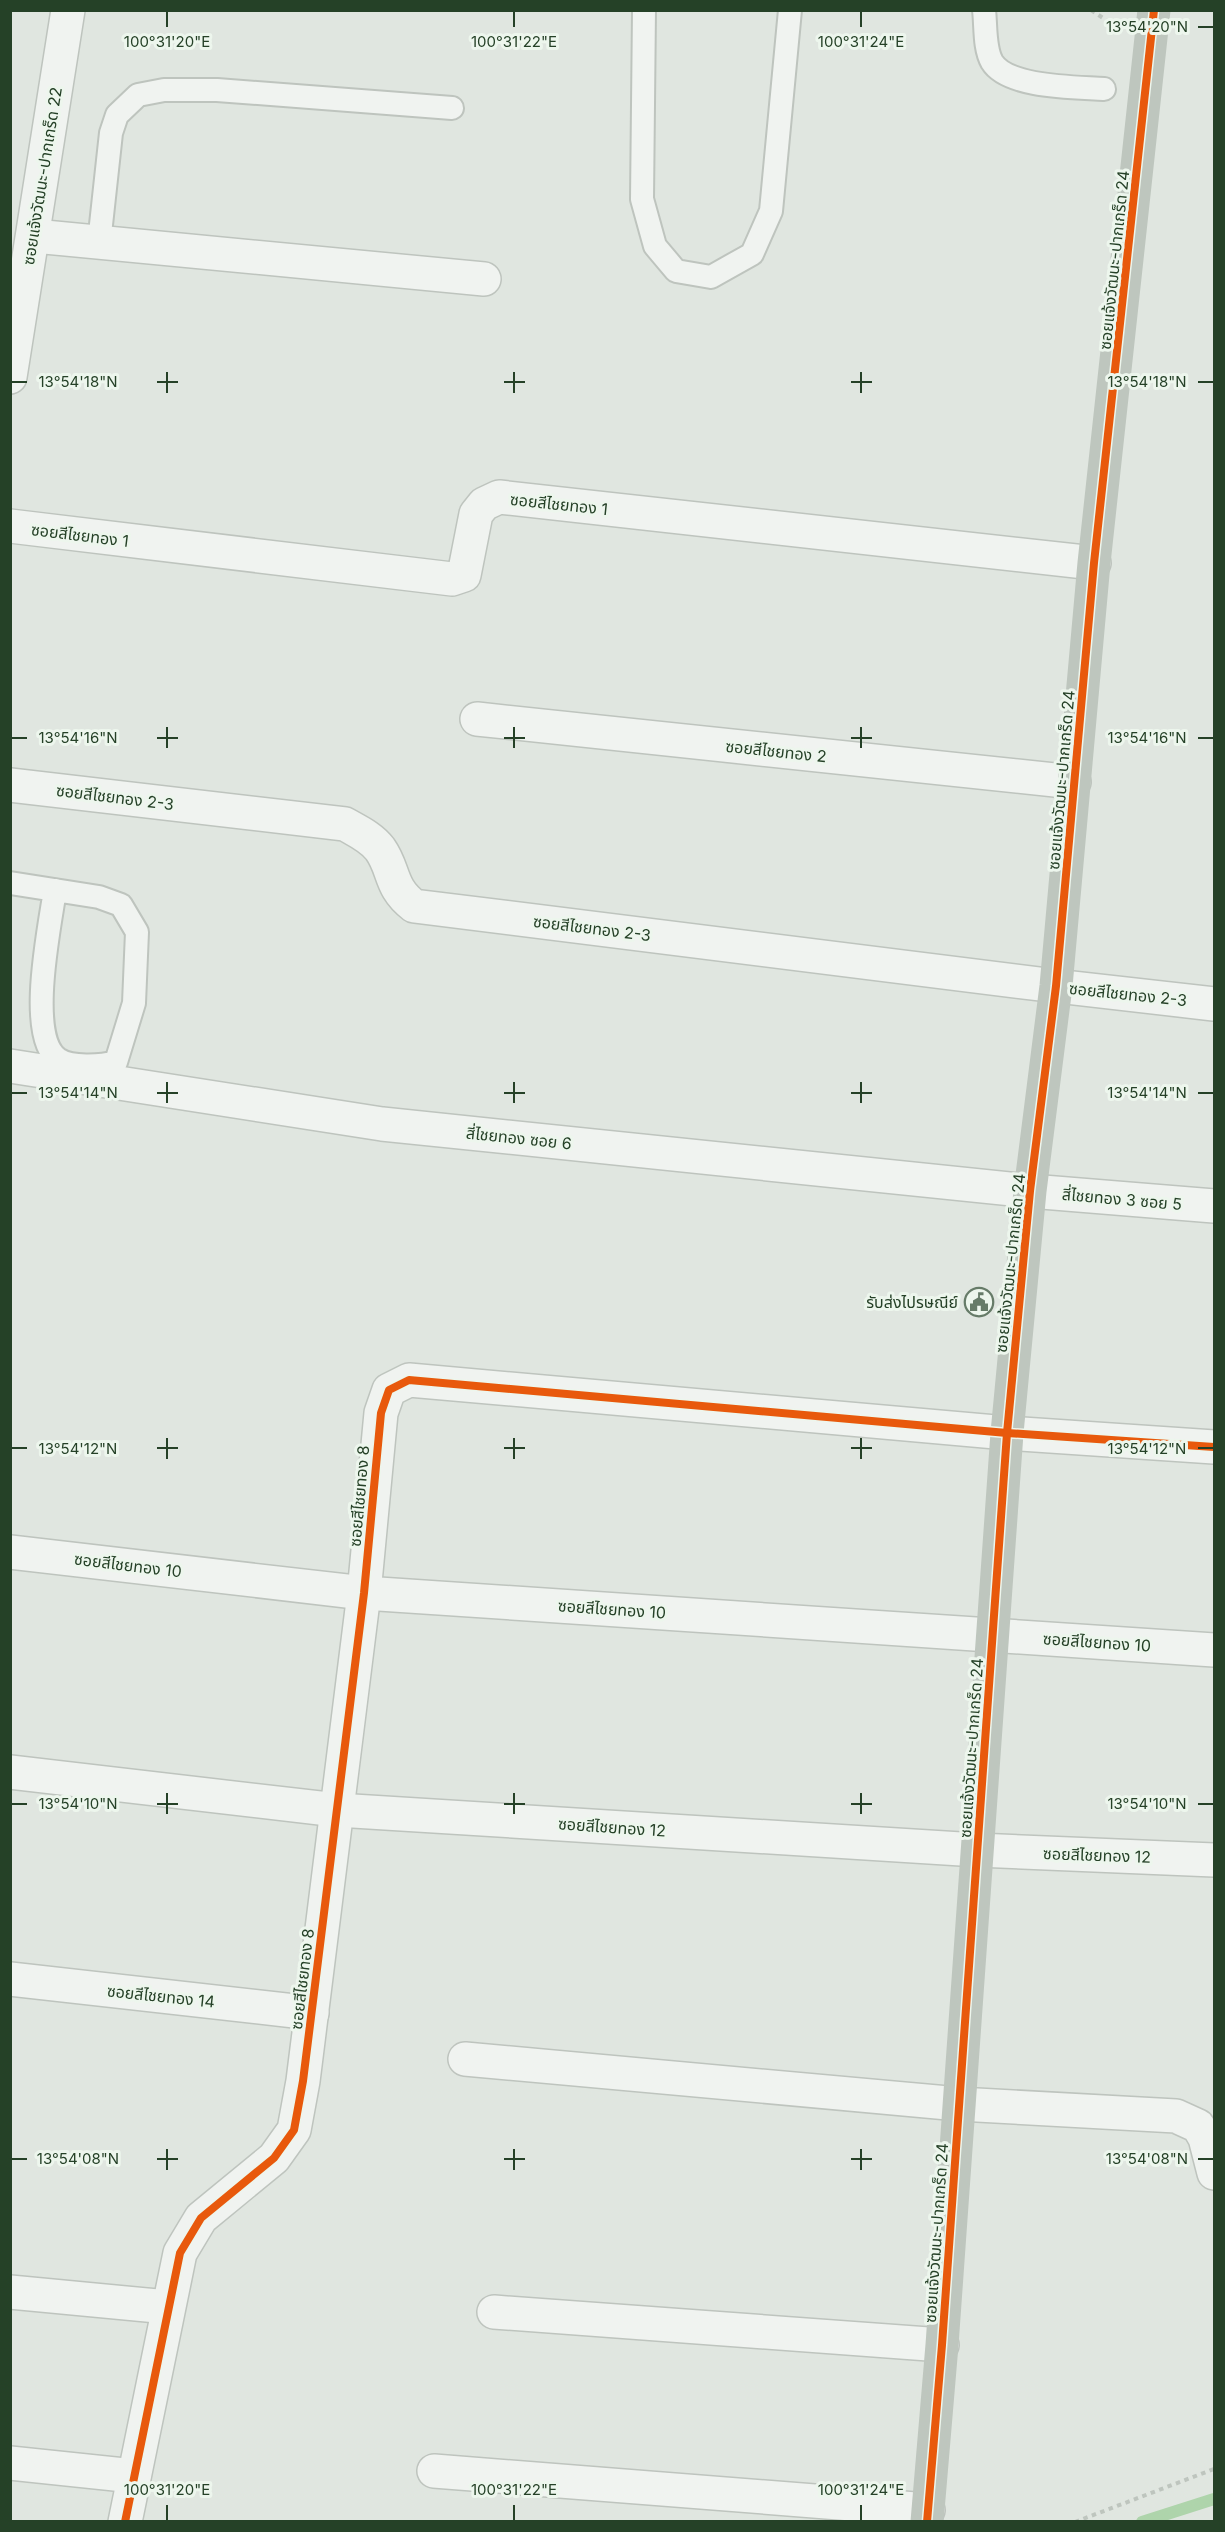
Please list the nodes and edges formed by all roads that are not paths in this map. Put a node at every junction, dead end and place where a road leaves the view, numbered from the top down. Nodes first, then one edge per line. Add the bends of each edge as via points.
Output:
1 (68, 10) edge
2 (644, 10) edge
3 (790, 10) edge
4 (984, 10) edge
5 (1154, 10) edge
6 (1104, 89) dead end
7 (452, 108) dead end
8 (34, 236) junction
9 (99, 243) junction
10 (484, 279) dead end
11 (10, 377) edge
12 (10, 526) edge
13 (1094, 563) junction
14 (477, 719) dead end
15 (1074, 782) junction
16 (10, 785) edge
17 (10, 883) edge
18 (55, 890) junction
19 (1056, 986) junction
20 (1215, 1004) edge
21 (10, 1066) edge
22 (1030, 1191) junction
23 (1215, 1206) edge
24 (1007, 1433) junction
25 (1215, 1447) edge
26 (10, 1552) edge
27 (364, 1593) junction
28 (992, 1635) junction
29 (1215, 1650) edge
30 (10, 1772) edge
31 (337, 1810) junction
32 (977, 1850) junction
33 (1215, 1860) edge
34 (10, 1979) edge
35 (312, 2013) junction
36 (465, 2060) dead end
37 (959, 2104) junction
38 (1215, 2173) edge
39 (10, 2292) edge
40 (168, 2307) junction
41 (494, 2312) dead end
42 (942, 2345) junction
43 (10, 2463) edge
44 (434, 2471) dead end
45 (134, 2476) junction
46 (928, 2516) edge
47 (124, 2522) edge

1 - 8 street, ซอยแจ้งวัฒนะ-ปากเกร็ด 22
2 - 3 lane via 642,199 655,246 676,271 711,277 752,254 771,211
4 - 6 lane via 989,54 1005,75 1035,83
5 - 13 street, ซอยแจ้งวัฒนะ-ปากเกร็ด 24
7 - 9 lane via 217,90 164,90 138,95 117,115 111,133
8 - 9 street
8 - 11 street, ซอยแจ้งวัฒนะ-ปากเกร็ด 22
9 - 10 street
12 - 13 street, ซอยสีไชยทอง 1 via 452,579 464,575 476,514 484,504 499,497
13 - 15 street, ซอยแจ้งวัฒนะ-ปากเกร็ด 24
14 - 15 street, ซอยสีไชยทอง 2
15 - 19 street, ซอยแจ้งวัฒนะ-ปากเกร็ด 24
16 - 19 street, ซอยสีไชยทอง 2-3 via 345,824 381,850 396,889 414,906
17 - 18 lane
18 - 18 lane via 121,905 137,932 134,1003 116,1062 92,1066 59,1061 50,1051 41,995
19 - 20 street, ซอยสีไชยทอง 2-3
19 - 22 street, ซอยแจ้งวัฒนะ-ปากเกร็ด 24
21 - 22 street, สี่ไชยทอง ซอย 6 via 382,1124
22 - 23 street, สี่ไชยทอง 3 ซอย 5
22 - 24 street, ซอยแจ้งวัฒนะ-ปากเกร็ด 24
24 - 25 street
24 - 27 street, ซอยสีไชยทอง 8 via 409,1380 389,1390 381,1413
24 - 28 street, ซอยแจ้งวัฒนะ-ปากเกร็ด 24
26 - 27 street, ซอยสีไชยทอง 10
27 - 28 street, ซอยสีไชยทอง 10
27 - 31 street, ซอยสีไชยทอง 8
28 - 29 street, ซอยสีไชยทอง 10
28 - 32 street, ซอยแจ้งวัฒนะ-ปากเกร็ด 24
30 - 31 street, ซอยสีไชยทอง 12
31 - 32 street, ซอยสีไชยทอง 12
31 - 35 street, ซอยสีไชยทอง 8
32 - 33 street, ซอยสีไชยทอง 12
32 - 37 street, ซอยแจ้งวัฒนะ-ปากเกร็ด 24
34 - 35 street, ซอยสีไชยทอง 14
35 - 40 street, ซอยสีไชยทอง 8 via 294,2130 274,2158 201,2218 180,2253
36 - 37 street
37 - 38 street via 1176,2116 1198,2126 1206,2138
37 - 42 street, ซอยแจ้งวัฒนะ-ปากเกร็ด 24
39 - 40 street
40 - 45 street, ซอยสีไชยทอง 8
41 - 42 street
42 - 46 street, ซอยแจ้งวัฒนะ-ปากเกร็ด 24
43 - 45 street
44 - 46 street
45 - 47 street, ซอยสีไชยทอง 8

